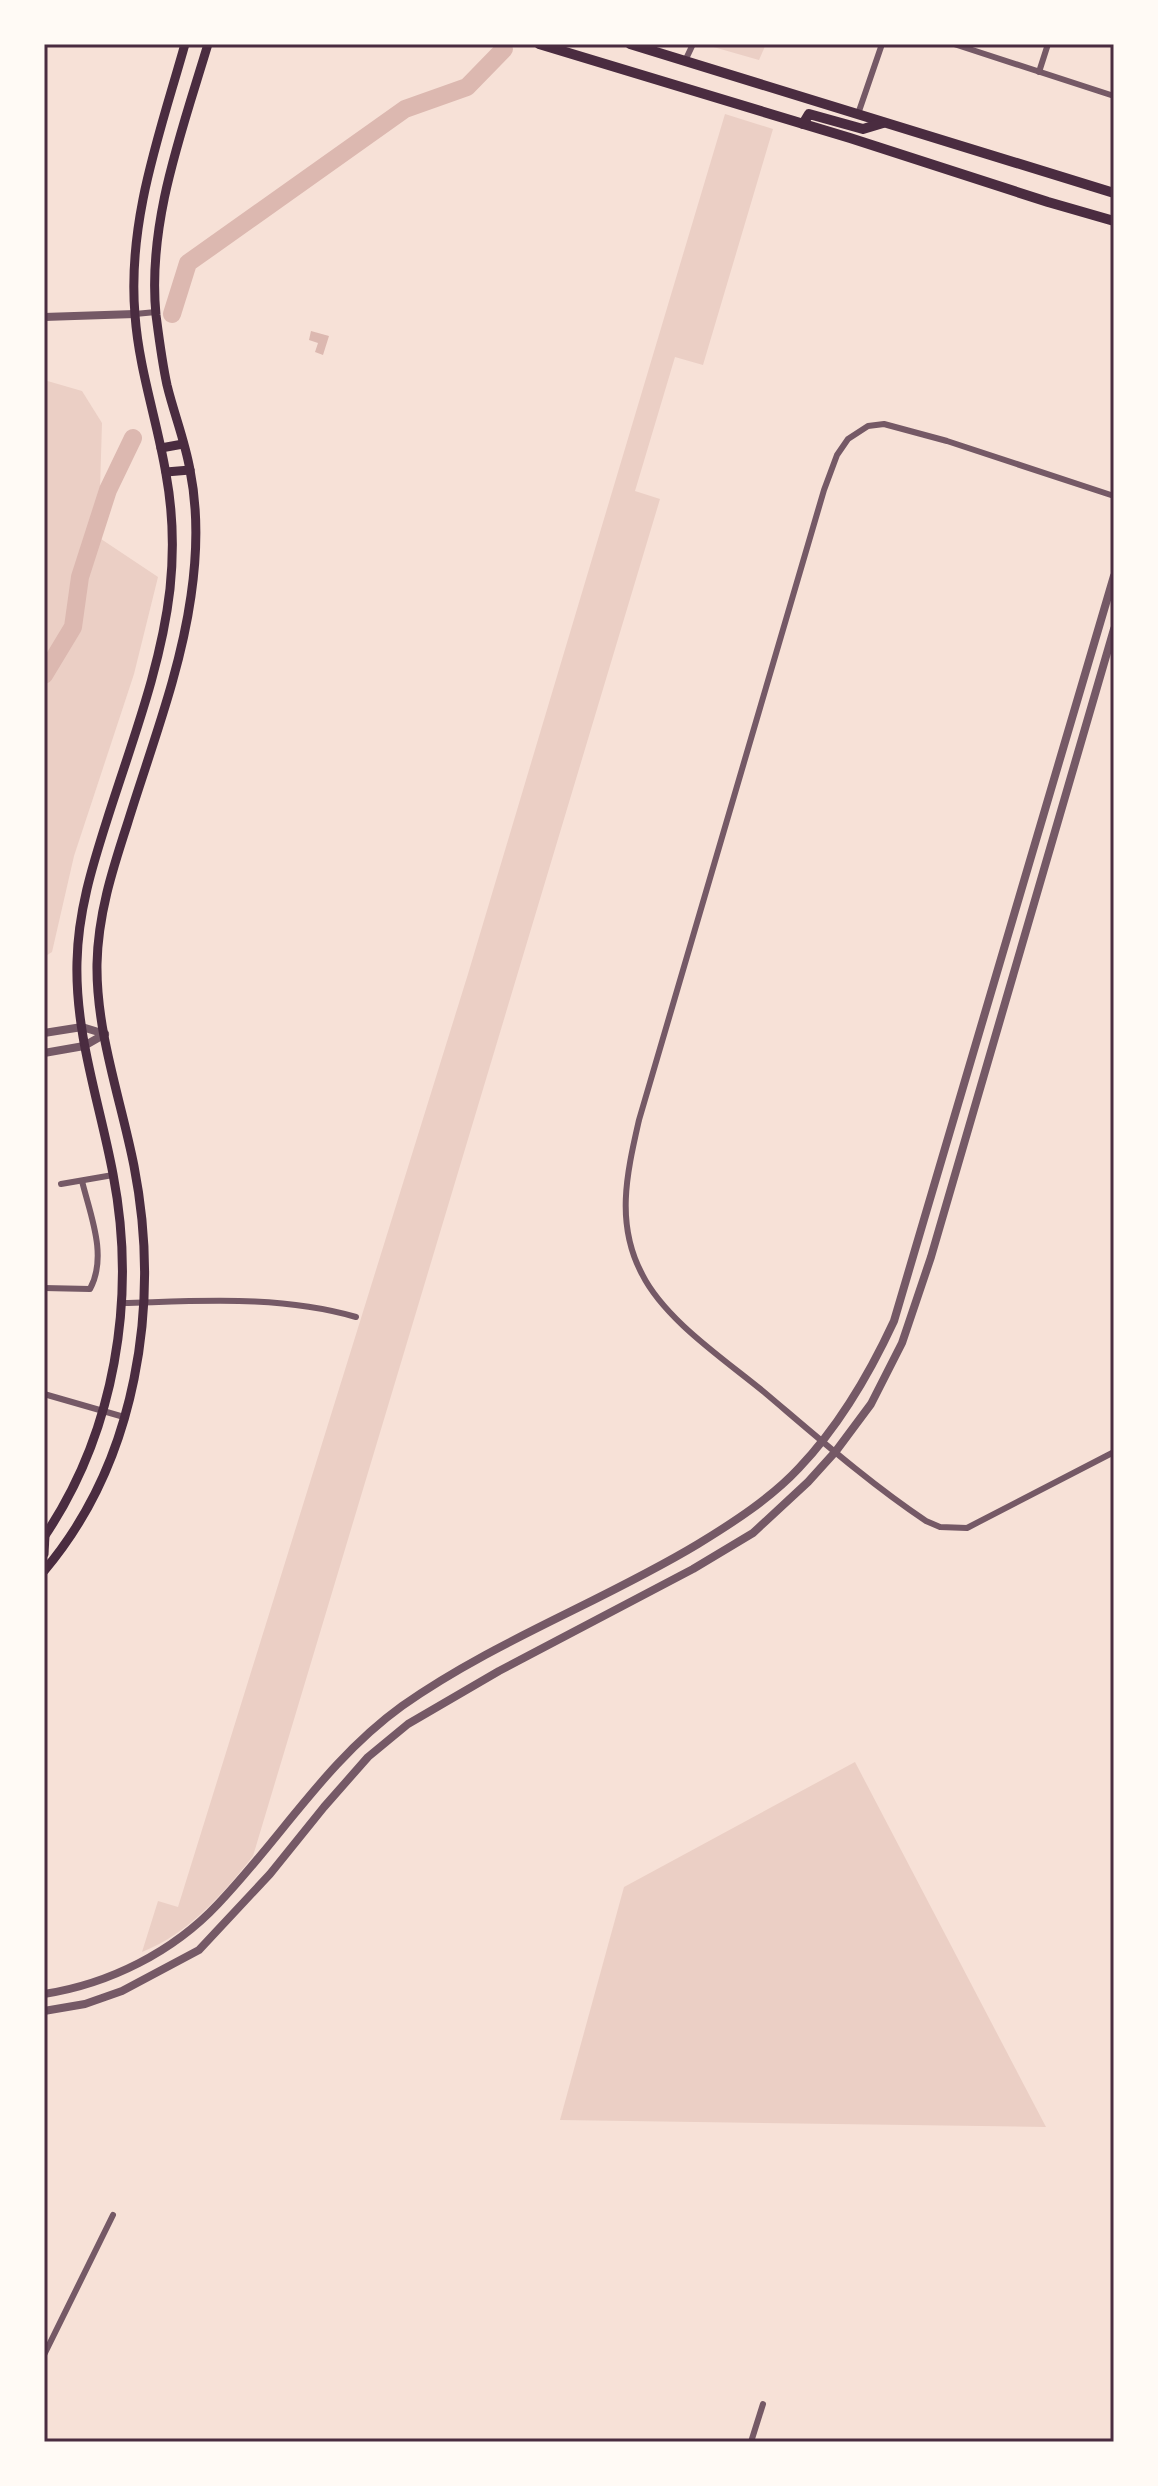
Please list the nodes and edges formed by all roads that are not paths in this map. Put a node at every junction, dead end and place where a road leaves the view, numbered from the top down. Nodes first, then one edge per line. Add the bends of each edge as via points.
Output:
1 (185, 44) edge
2 (208, 44) edge
3 (539, 44) edge
4 (630, 44) edge
5 (693, 44) edge
6 (882, 44) edge
7 (954, 44) edge
8 (1048, 44) edge
9 (685, 61) junction
10 (1039, 72) junction
11 (1114, 96) edge
12 (858, 114) junction
13 (885, 122) junction
14 (163, 123) junction
15 (803, 124) junction
16 (184, 128) junction
17 (1114, 193) edge
18 (1114, 221) edge
19 (156, 312) junction
20 (135, 314) junction
21 (44, 317) edge
22 (183, 444) junction
23 (161, 448) junction
24 (190, 470) junction
25 (166, 472) junction
26 (1114, 496) edge
27 (1114, 576) edge
28 (1114, 629) edge
29 (82, 1027) junction
30 (44, 1033) edge
31 (105, 1034) junction
32 (84, 1046) junction
33 (44, 1053) edge
34 (968, 1128) junction
35 (951, 1130) junction
36 (113, 1175) junction
37 (82, 1181) junction
38 (61, 1184) dead end
39 (921, 1229) junction
40 (938, 1234) junction
41 (44, 1288) edge
42 (123, 1303) junction
43 (146, 1303) junction
44 (356, 1317) dead end
45 (44, 1394) edge
46 (103, 1411) junction
47 (124, 1417) junction
48 (822, 1440) junction
49 (836, 1451) junction
50 (1114, 1452) edge
51 (45, 1536) edge
52 (44, 1554) edge
53 (44, 1571) edge
54 (217, 1905) junction
55 (230, 1920) junction
56 (44, 1994) edge
57 (44, 2011) edge
58 (113, 2215) dead end
59 (44, 2355) edge
60 (763, 2404) dead end
61 (751, 2442) edge

1 - 14 main road
2 - 16 main road
3 - 15 main road
4 - 9 main road
5 - 9 street
6 - 12 street
7 - 10 street
8 - 10 street
9 - 12 main road
10 - 11 street
12 - 13 main road
13 - 15 main road via 863,129 809,114
13 - 17 main road
14 - 16 main road
14 - 20 main road via 138,217
15 - 18 main road
16 - 19 main road via 160,221
19 - 20 street
19 - 22 main road via 167,386
20 - 21 street
20 - 23 main road via 142,372
22 - 23 main road
22 - 24 main road
23 - 25 main road
24 - 25 main road
24 - 31 main road via 194,574 181,650 108,884 99,929 99,1000
25 - 29 main road via 172,559 163,633 77,934
26 - 48 street via 884,424 868,426 848,439 824,490 639,1120 624,1209 642,1276 663,1303
27 - 35 street
28 - 34 street
29 - 30 street
29 - 31 street
29 - 32 main road
31 - 32 street
31 - 43 main road via 142,1212
32 - 33 street
32 - 36 main road
34 - 35 street
34 - 40 street
35 - 39 street
36 - 37 street
36 - 42 main road
37 - 38 street
37 - 41 street via 98,1250 93,1286
39 - 40 street
39 - 48 street via 878,1356 855,1398
40 - 49 street via 902,1343 871,1404
42 - 43 street
42 - 46 main road
43 - 44 street via 291,1303
43 - 47 main road
45 - 46 street
46 - 47 street
46 - 51 main road via 75,1481
47 - 53 main road via 89,1502
48 - 49 street
48 - 54 street via 799,1468 730,1525 461,1669 356,1742
49 - 50 street via 908,1509 953,1529 987,1519
49 - 55 street via 753,1533 408,1724 368,1757
51 - 52 main road
54 - 55 street
54 - 56 street via 147,1959 102,1979
55 - 57 street via 199,1950 146,1980 85,2004
58 - 59 street
60 - 61 street

